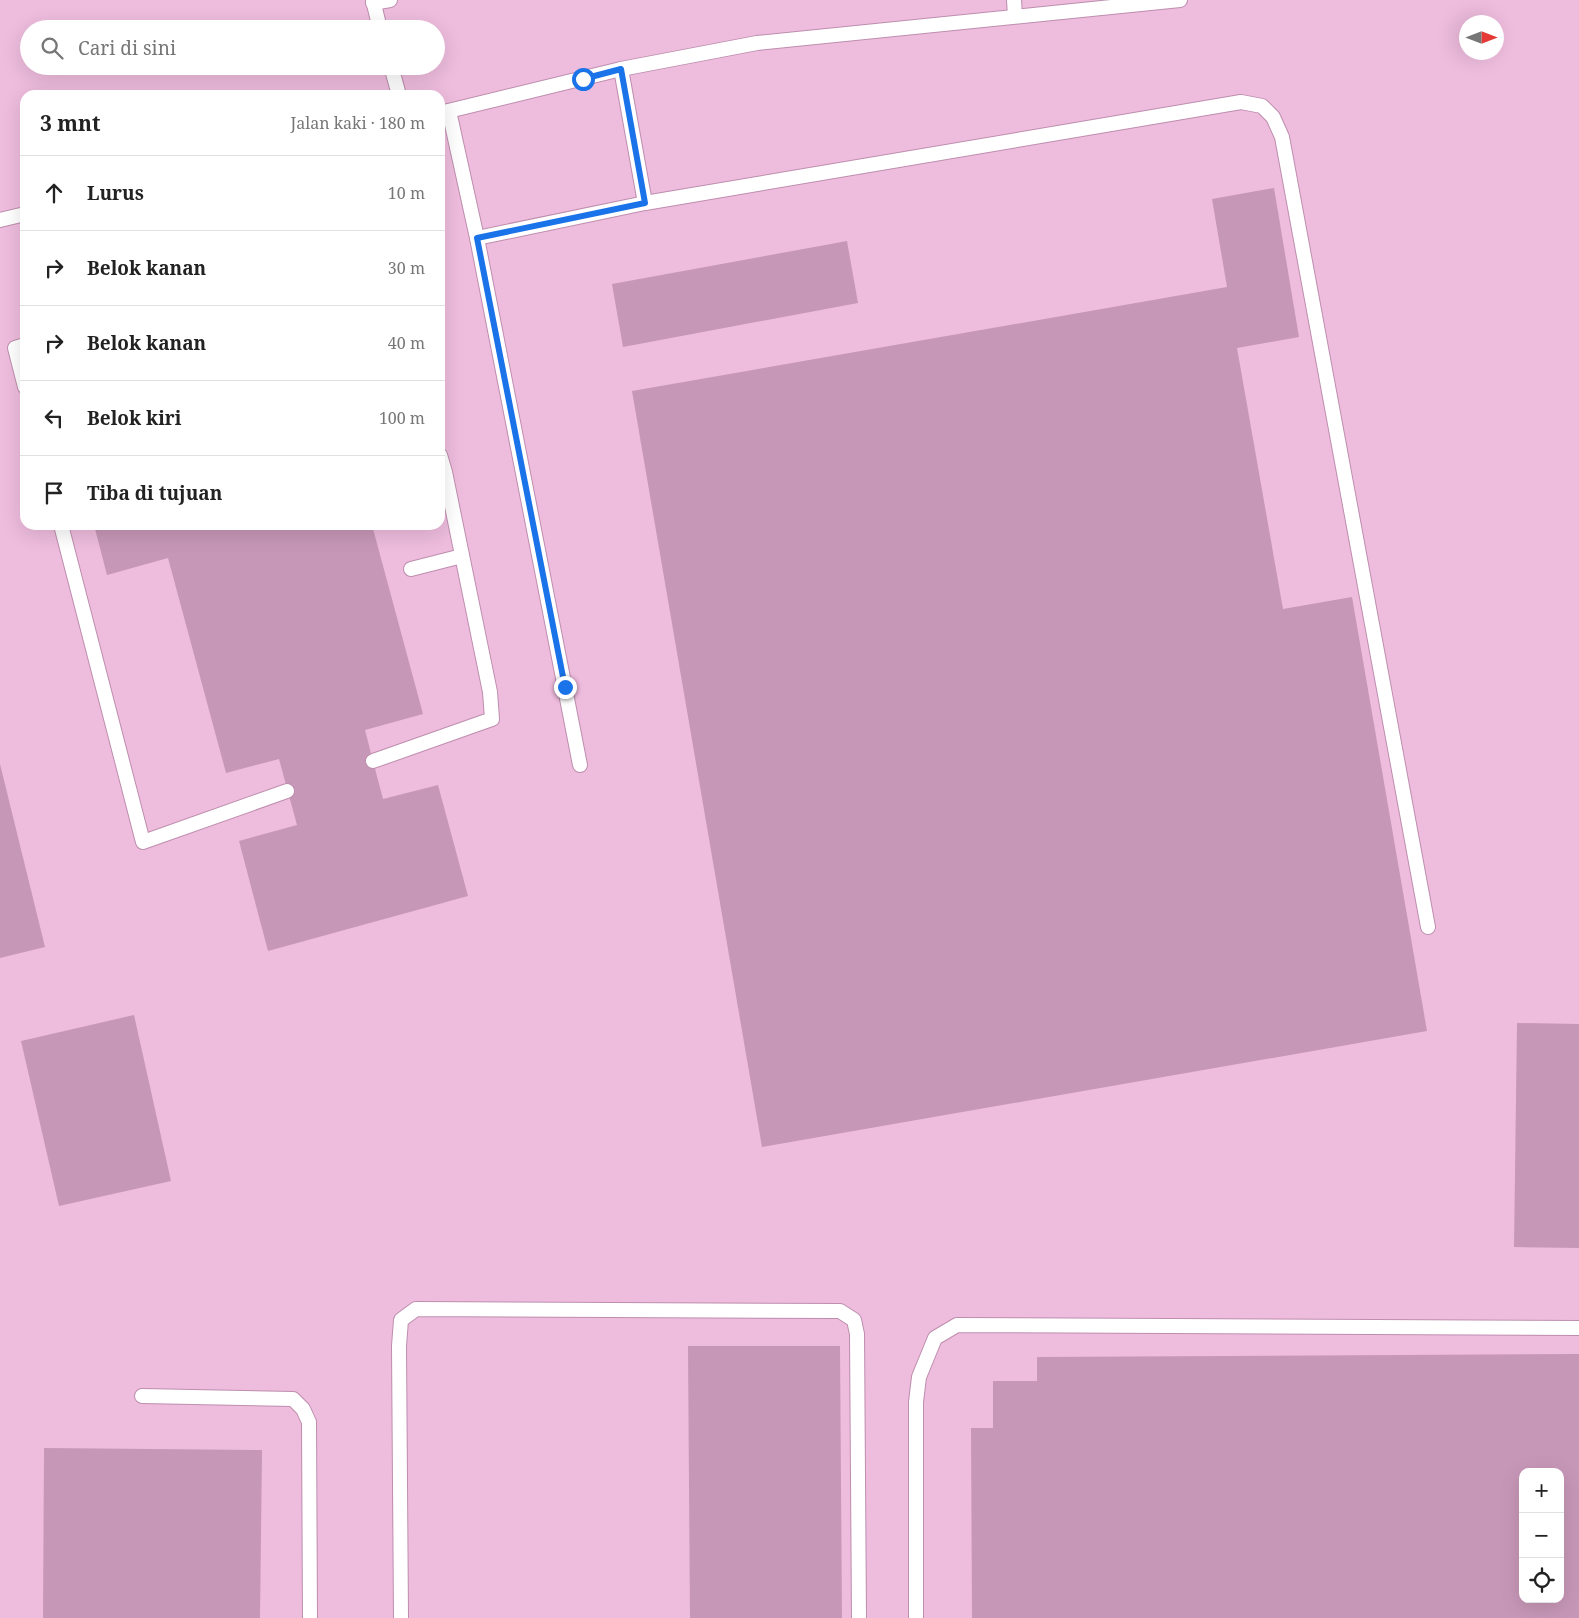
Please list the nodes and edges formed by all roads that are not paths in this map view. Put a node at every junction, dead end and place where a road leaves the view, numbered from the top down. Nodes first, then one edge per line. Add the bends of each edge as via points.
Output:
1 (390, 0) edge
2 (1014, 0) edge
3 (1180, 0) edge
4 (373, 2) edge
5 (1015, 16) junction
6 (378, 20) edge
7 (621, 69) junction
8 (393, 75) edge
9 (398, 90) edge
10 (445, 112) edge
11 (645, 203) junction
12 (20, 215) edge
13 (0, 220) edge
14 (477, 238) junction
15 (20, 346) edge
16 (20, 368) edge
17 (445, 472) edge
18 (62, 530) edge
19 (462, 556) junction
20 (411, 569) dead end
21 (372, 761) dead end
22 (580, 765) dead end
23 (287, 791) dead end
24 (1428, 926) dead end
25 (1579, 1328) edge
26 (142, 1396) dead end
27 (310, 1618) edge
28 (401, 1618) edge
29 (860, 1618) edge
30 (916, 1618) edge

1 - 4 lane
2 - 5 lane
3 - 5 lane
4 - 6 lane
5 - 7 lane via 757,43
7 - 10 lane
7 - 11 lane
8 - 9 lane
10 - 14 lane
11 - 14 lane
11 - 24 lane via 1242,102 1262,106 1273,117 1282,137
12 - 13 lane
14 - 22 lane
15 - 16 lane via 15,348
17 - 19 lane
18 - 23 lane via 143,842
19 - 20 lane
19 - 21 lane via 490,692 492,719
25 - 30 lane via 957,1325 935,1338 919,1377 916,1402
26 - 27 lane via 294,1399 303,1410 309,1422
28 - 29 lane via 398,1346 401,1320 416,1309 840,1311 854,1320 857,1334

